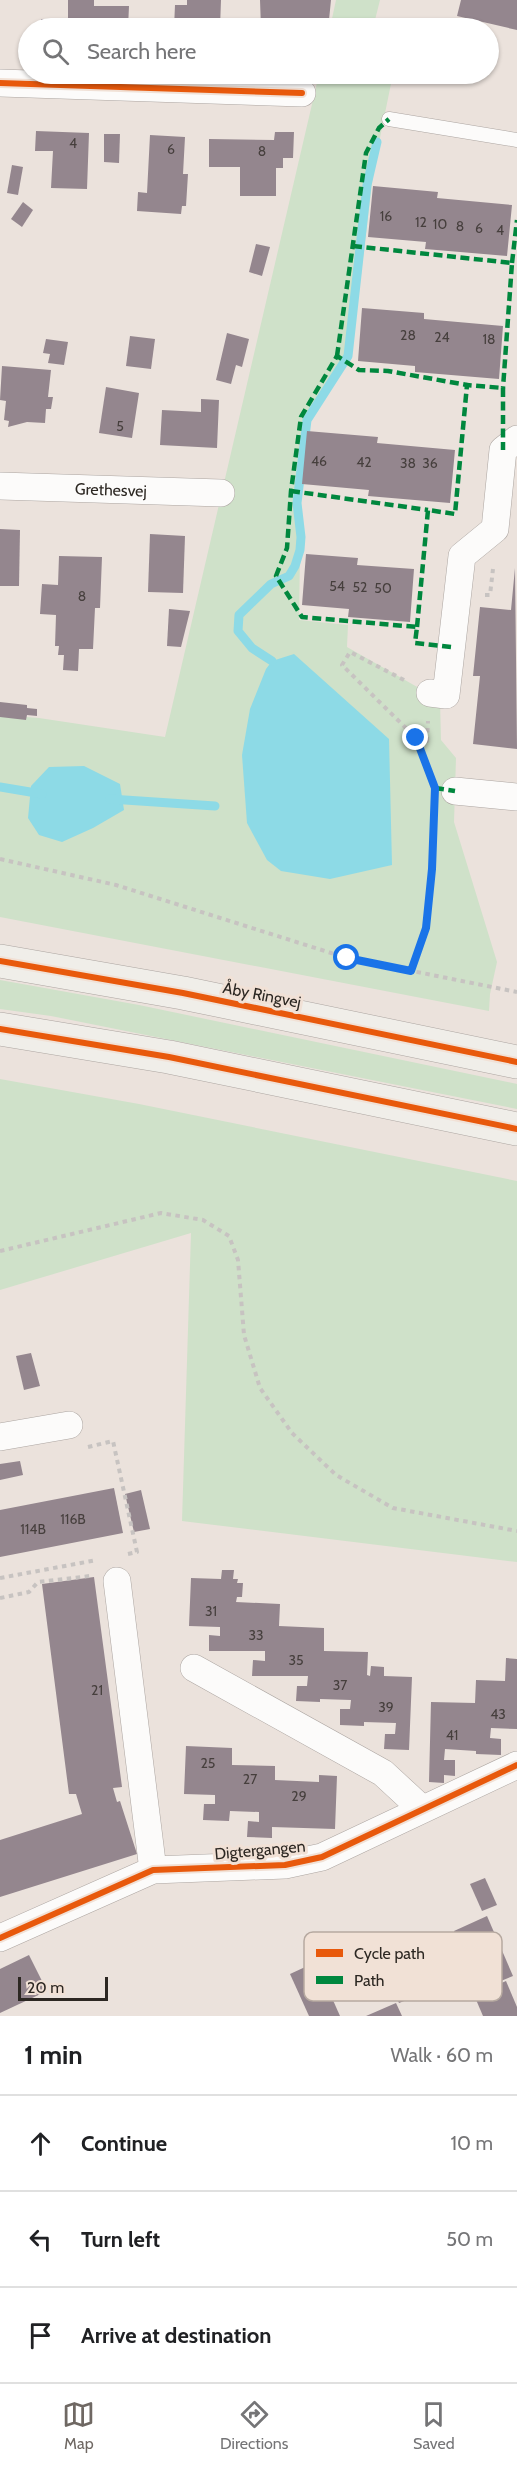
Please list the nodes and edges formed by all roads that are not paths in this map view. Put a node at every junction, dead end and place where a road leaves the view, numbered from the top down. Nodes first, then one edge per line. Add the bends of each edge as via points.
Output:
1 (0, 83) edge
2 (18, 84) edge
3 (30, 84) edge
4 (302, 93) dead end
5 (389, 119) dead end
6 (517, 140) edge
7 (517, 439) edge
8 (0, 486) edge
9 (220, 494) dead end
10 (429, 693) road end
11 (445, 795) road end
12 (517, 796) edge
13 (0, 961) edge
14 (0, 1029) edge
15 (517, 1062) edge
16 (517, 1129) edge
17 (69, 1425) road end
18 (0, 1437) edge
19 (110, 1570) road end
20 (194, 1668) dead end
21 (517, 1765) edge
22 (422, 1809) junction
23 (153, 1870) junction
24 (0, 1938) edge

1 - 2 street
3 - 4 street
5 - 6 lane
7 - 10 street via 503,450 495,529 462,556 446,695
8 - 9 street, Grethesvej
11 - 12 street
13 - 15 main road, Åby Ringvej via 194,995
14 - 16 main road via 180,1059
17 - 18 street
19 - 23 street
20 - 22 street via 383,1773
21 - 22 street, Digtergangen
22 - 23 street, Digtergangen via 322,1857 285,1865
23 - 24 street, Digtergangen

